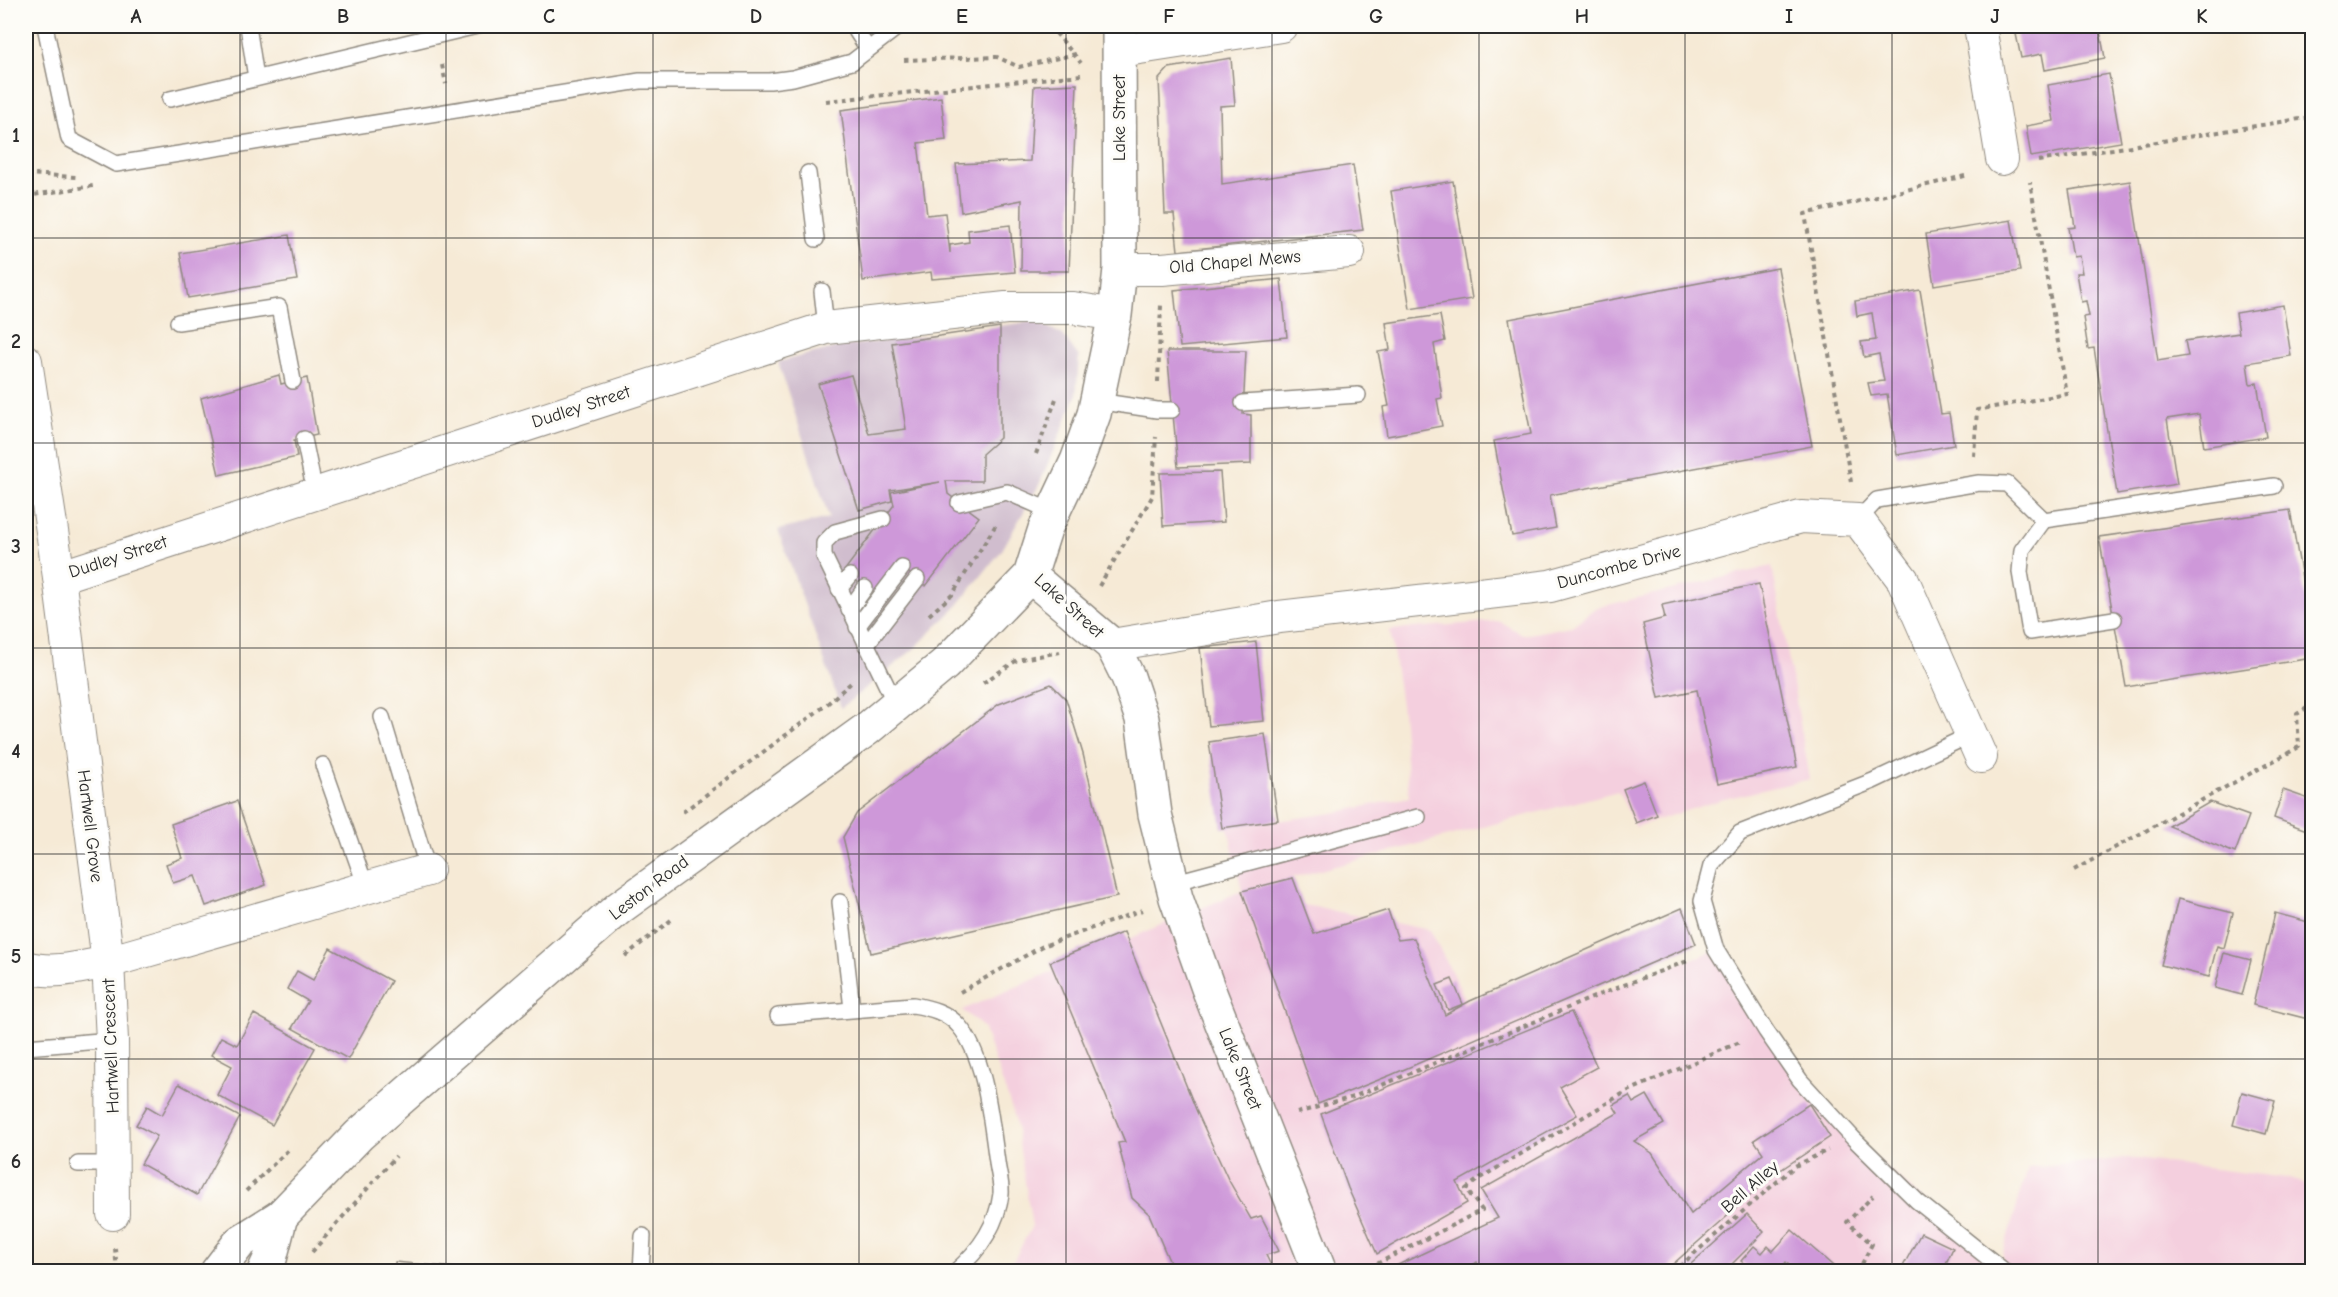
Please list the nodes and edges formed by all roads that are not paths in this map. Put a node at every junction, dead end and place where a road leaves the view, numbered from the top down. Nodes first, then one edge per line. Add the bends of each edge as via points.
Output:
1 (45, 26) edge
2 (248, 26) edge
3 (477, 26) edge
4 (853, 26) edge
5 (899, 26) edge
6 (1281, 26) edge
7 (1980, 26) edge
8 (1119, 38) edge
9 (868, 49) junction
10 (256, 78) junction
11 (170, 99) dead end
12 (2019, 166) road end
13 (808, 173) dead end
14 (816, 239) dead end
15 (1349, 252) dead end
16 (1120, 269) junction
17 (822, 291) dead end
18 (1115, 315) junction
19 (178, 322) dead end
20 (826, 328) junction
21 (26, 361) edge
22 (293, 381) dead end
23 (1358, 395) dead end
24 (1097, 401) junction
25 (1243, 403) dead end
26 (1172, 410) dead end
27 (304, 439) dead end
28 (2274, 486) dead end
29 (315, 493) junction
30 (969, 504) dead end
31 (1053, 512) junction
32 (883, 519) dead end
33 (1858, 520) junction
34 (2044, 520) junction
35 (902, 568) dead end
36 (850, 576) dead end
37 (1030, 576) junction
38 (59, 577) junction
39 (917, 579) dead end
40 (865, 588) dead end
41 (839, 589) junction
42 (849, 610) junction
43 (2114, 619) dead end
44 (857, 627) junction
45 (866, 645) junction
46 (1112, 645) junction
47 (896, 705) junction
48 (382, 717) dead end
49 (1976, 746) joint
50 (323, 765) dead end
51 (1418, 817) dead end
52 (428, 870) joint
53 (366, 887) junction
54 (1174, 890) junction
55 (840, 902) dead end
56 (108, 962) junction
57 (26, 967) edge
58 (852, 1009) junction
59 (778, 1016) dead end
60 (112, 1040) junction
61 (26, 1047) edge
62 (78, 1164) dead end
63 (113, 1164) junction
64 (113, 1214) dead end
65 (280, 1216) junction
66 (643, 1236) dead end
67 (2002, 1269) dead end
68 (217, 1272) edge
69 (264, 1272) edge
70 (641, 1272) edge
71 (681, 1272) edge
72 (710, 1272) edge
73 (955, 1272) edge
74 (1320, 1272) edge

1 - 9 lane via 69,138 116,164 640,81 793,78 852,62
2 - 10 lane
3 - 10 lane
4 - 9 lane
5 - 9 lane
6 - 8 street
7 - 12 street
8 - 16 main road, Lake Street
10 - 11 lane
13 - 14 lane
15 - 16 street, Old Chapel Mews via 1162,269
16 - 18 main road, Lake Street
17 - 20 lane
18 - 20 street, Dudley Street via 1073,309 1006,308
18 - 24 main road, Lake Street
19 - 22 lane via 279,307
20 - 29 street, Dudley Street
21 - 38 street, Hartwell Grove
23 - 25 lane
24 - 26 lane
24 - 31 main road, Lake Street via 1077,461
27 - 29 lane
28 - 34 lane
29 - 38 street, Dudley Street
30 - 31 lane via 1007,492
31 - 37 main road, Lake Street
32 - 41 lane via 835,532 824,543 824,556
33 - 34 lane via 1877,500 1979,483 2007,484
33 - 46 street, Duncombe Drive via 1801,517 1550,586 1280,617
33 - 49 street via 1903,580
34 - 43 lane via 2022,550 2020,572 2031,632
35 - 44 lane
36 - 41 lane
37 - 46 main road, Lake Street
37 - 47 main road, Leston Road via 945,664
38 - 56 street, Hartwell Grove
39 - 45 lane
40 - 42 lane
41 - 42 lane
42 - 44 lane
44 - 45 lane
45 - 47 lane
46 - 54 main road, Lake Street via 1142,719 1155,814
47 - 65 main road, Leston Road via 619,908 359,1135
48 - 52 lane
49 - 67 lane via 1740,833 1711,866 1702,901 1716,950 1800,1080 1891,1177
50 - 53 lane
51 - 54 lane
52 - 53 street
53 - 56 street
54 - 74 main road, Lake Street via 1208,988
55 - 58 lane
56 - 57 street, Hartwell Crescent via 44,971
56 - 60 street, Hartwell Crescent
58 - 59 lane
58 - 73 lane via 914,1005 930,1008 959,1026 973,1048 992,1126 1001,1193 985,1239
60 - 61 lane
60 - 63 street, Hartwell Crescent
62 - 63 lane
63 - 64 street, Hartwell Crescent
65 - 68 main road, Leston Road via 240,1242
65 - 69 main road
66 - 70 lane
71 - 72 lane

